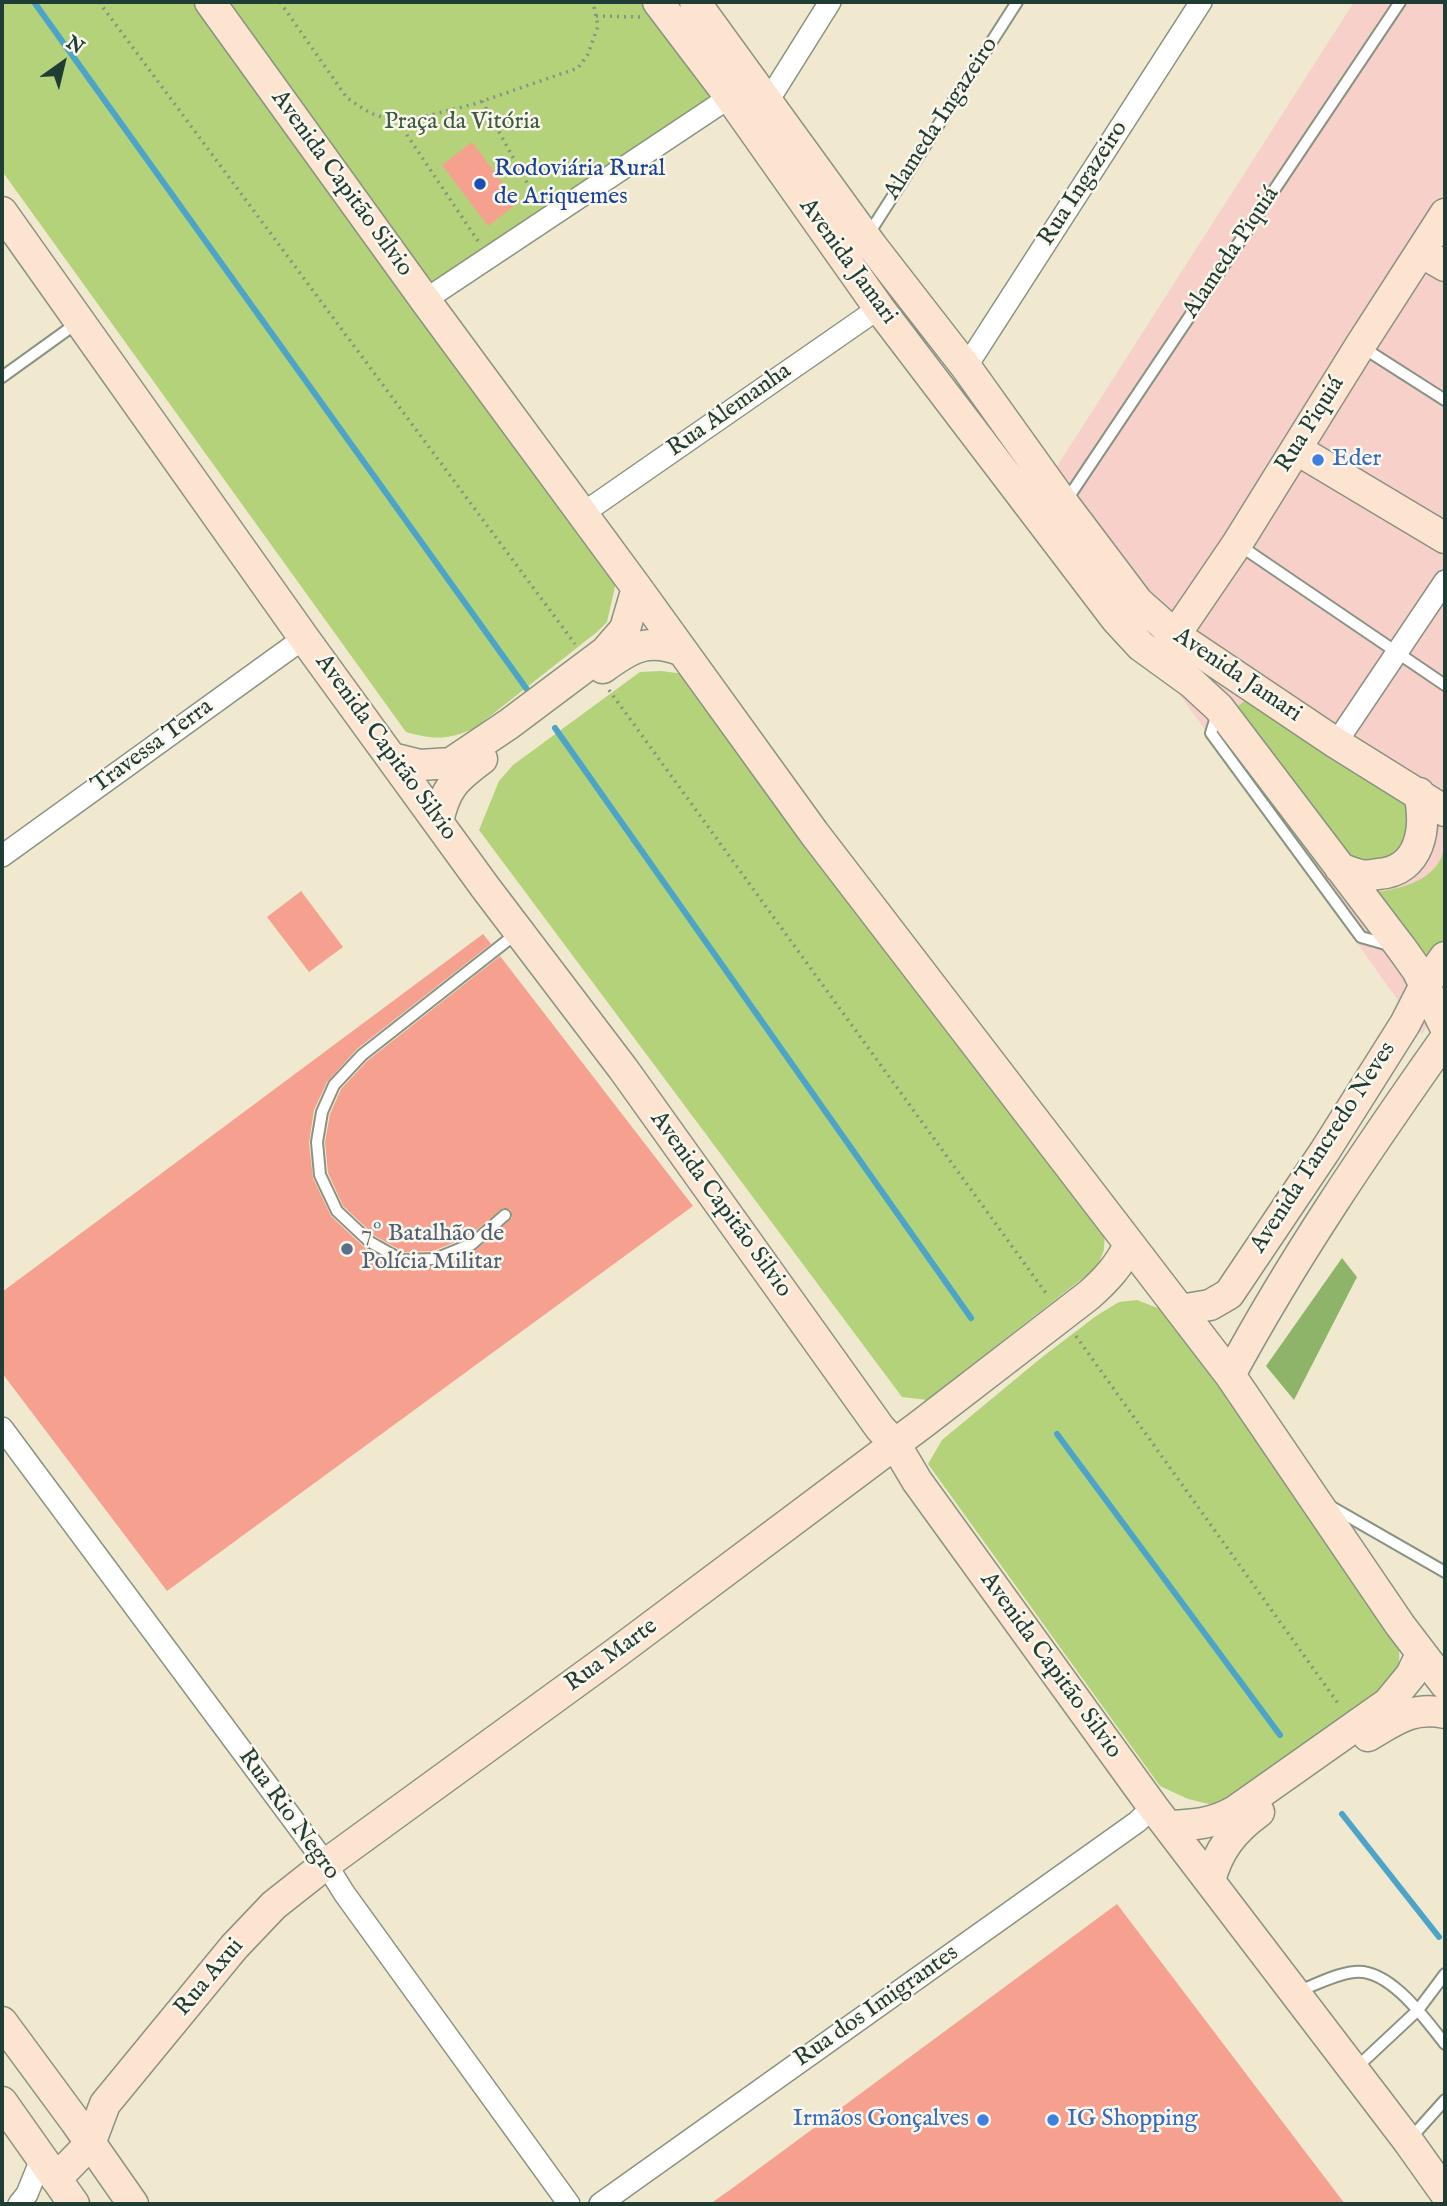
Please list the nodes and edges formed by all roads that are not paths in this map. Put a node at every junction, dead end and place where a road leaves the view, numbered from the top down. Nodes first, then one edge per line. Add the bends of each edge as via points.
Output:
1 (210, 2) edge
2 (695, 2) edge
3 (830, 2) edge
4 (1017, 2) edge
5 (1201, 2) edge
6 (1400, 2) edge
7 (664, 10) edge
8 (730, 97) junction
9 (768, 101) junction
10 (2, 212) edge
11 (1445, 214) edge
12 (870, 241) junction
13 (1433, 259) edge
14 (846, 262) junction
15 (425, 300) junction
16 (879, 308) junction
17 (80, 321) junction
18 (1360, 346) junction
19 (966, 367) junction
20 (2, 377) edge
21 (1445, 400) edge
22 (1296, 449) junction
23 (1052, 511) junction
24 (582, 514) junction
25 (1445, 538) edge
26 (1237, 544) junction
27 (1445, 581) edge
28 (637, 588) junction
29 (1175, 635) junction
30 (304, 638) junction
31 (682, 651) junction
32 (1397, 652) junction
33 (593, 668) junction
34 (1445, 685) edge
35 (1219, 708) junction
36 (1336, 743) junction
37 (392, 758) junction
38 (1419, 793) junction
39 (1445, 811) edge
40 (438, 822) junction
41 (2, 856) edge
42 (1340, 868) junction
43 (519, 931) junction
44 (1402, 949) junction
45 (1445, 957) edge
46 (1425, 985) junction
47 (1445, 1027) edge
48 (1445, 1039) edge
49 (1325, 1152) junction
50 (1353, 1172) junction
51 (505, 1214) dead end
52 (1129, 1245) junction
53 (1180, 1310) junction
54 (1230, 1375) junction
55 (2, 1429) edge
56 (895, 1444) junction
57 (1312, 1496) junction
58 (1445, 1573) edge
59 (1421, 1654) junction
60 (1445, 1684) edge
61 (1445, 1713) edge
62 (1161, 1817) junction
63 (326, 1864) junction
64 (1210, 1881) junction
65 (1445, 1974) edge
66 (1294, 1992) junction
67 (1418, 2010) junction
68 (2, 2022) edge
69 (1445, 2045) edge
70 (1353, 2071) junction
71 (1445, 2100) edge
72 (2, 2102) edge
73 (83, 2132) junction
74 (1408, 2141) junction
75 (49, 2169) junction
76 (1443, 2185) edge
77 (23, 2199) edge
78 (74, 2204) edge
79 (133, 2204) edge
80 (569, 2204) edge
81 (600, 2204) edge

1 - 15 main road, Avenida Capitão Silvio
2 - 9 main road, Avenida Jamari
3 - 9 street
4 - 12 lane, Alameda Ingazeiro
5 - 19 street, Rua Ingazeiro
6 - 23 lane, Alameda Piquiá
7 - 8 main road, Avenida Jamari
8 - 14 main road, Avenida Jamari
8 - 15 street
9 - 12 main road, Avenida Jamari
10 - 17 main road, Avenida Capitão Silvio
11 - 13 main road, Rua Piquiá
12 - 14 main road
12 - 19 main road, Avenida Jamari
13 - 18 main road, Rua Piquiá
14 - 16 main road, Avenida Jamari
15 - 24 main road, Avenida Capitão Silvio
16 - 23 main road, Avenida Jamari
16 - 24 street, Rua Alemanha
17 - 20 lane
17 - 30 main road, Avenida Capitão Silvio
18 - 21 lane
18 - 22 main road, Rua Piquiá
19 - 23 main road, Avenida Jamari
22 - 25 main road
22 - 26 main road, Rua Piquiá
23 - 29 main road, Avenida Jamari
23 - 35 main road, Avenida Jamari via 1116,619 1141,646
24 - 28 main road, Avenida Capitão Silvio
26 - 29 main road, Rua Piquiá
26 - 32 lane
27 - 32 street
28 - 31 main road, Avenida Capitão Silvio
28 - 33 main road via 625,629
29 - 36 main road, Avenida Jamari
30 - 37 main road, Avenida Capitão Silvio
30 - 41 street, Travessa Terra
31 - 33 main road via 641,644
31 - 52 main road, Avenida Capitão Silvio via 814,833
32 - 34 lane
32 - 36 street
33 - 37 main road via 451,763 420,765
33 - 40 main road via 452,783
35 - 42 main road, Avenida Jamari
35 - 44 lane, Avenida Jamari via 1211,733 1361,937
36 - 38 main road, Avenida Jamari
37 - 40 main road, Avenida Capitão Silvio
38 - 39 main road, Avenida Jamari
38 - 42 main road via 1422,834 1405,863 1392,873 1362,876
40 - 43 main road, Avenida Capitão Silvio
42 - 44 main road, Avenida Jamari
43 - 51 lane via 339,1078 322,1112 317,1142 320,1175 337,1211 370,1241 402,1260 435,1259 472,1244
43 - 56 main road, Avenida Capitão Silvio
44 - 46 main road, Avenida Jamari
45 - 46 main road, Avenida Tancredo Neves
46 - 47 main road, Avenida Jamari
46 - 49 main road, Avenida Tancredo Neves
48 - 50 main road, Avenida Tancredo Neves
49 - 50 main road
49 - 53 main road, Avenida Tancredo Neves via 1229,1294 1210,1305
50 - 54 main road, Avenida Tancredo Neves
52 - 53 main road, Avenida Capitão Silvio
52 - 56 main road, Rua Marte via 1108,1278
53 - 54 main road, Avenida Capitão Silvio
54 - 57 main road, Avenida Capitão Silvio
55 - 63 street, Rua Rio Negro
56 - 62 main road, Avenida Capitão Silvio via 924,1492
56 - 63 main road, Rua Marte
57 - 58 lane
57 - 59 main road, Avenida Capitão Silvio
59 - 60 main road, Avenida Capitão Silvio
59 - 62 main road via 1394,1696 1219,1820 1198,1825
61 - 64 main road via 1412,1712 1307,1777 1234,1833 1223,1846
62 - 64 main road, Avenida Capitão Silvio
62 - 81 street, Rua dos Imigrantes via 1138,1822
63 - 73 main road, Rua Axui via 274,1905 234,1947
63 - 80 street, Rua Rio Negro
64 - 66 main road, Avenida Capitão Silvio
65 - 67 lane
66 - 67 lane via 1356,1971 1382,1977
66 - 70 main road, Avenida Capitão Silvio
67 - 69 lane
67 - 70 lane
68 - 73 main road
70 - 74 main road, Avenida Capitão Silvio
71 - 74 lane
72 - 75 main road
73 - 75 main road, Rua Axui
73 - 79 main road
74 - 76 main road, Avenida Capitão Silvio
75 - 77 street, Rua Axui
75 - 78 main road

